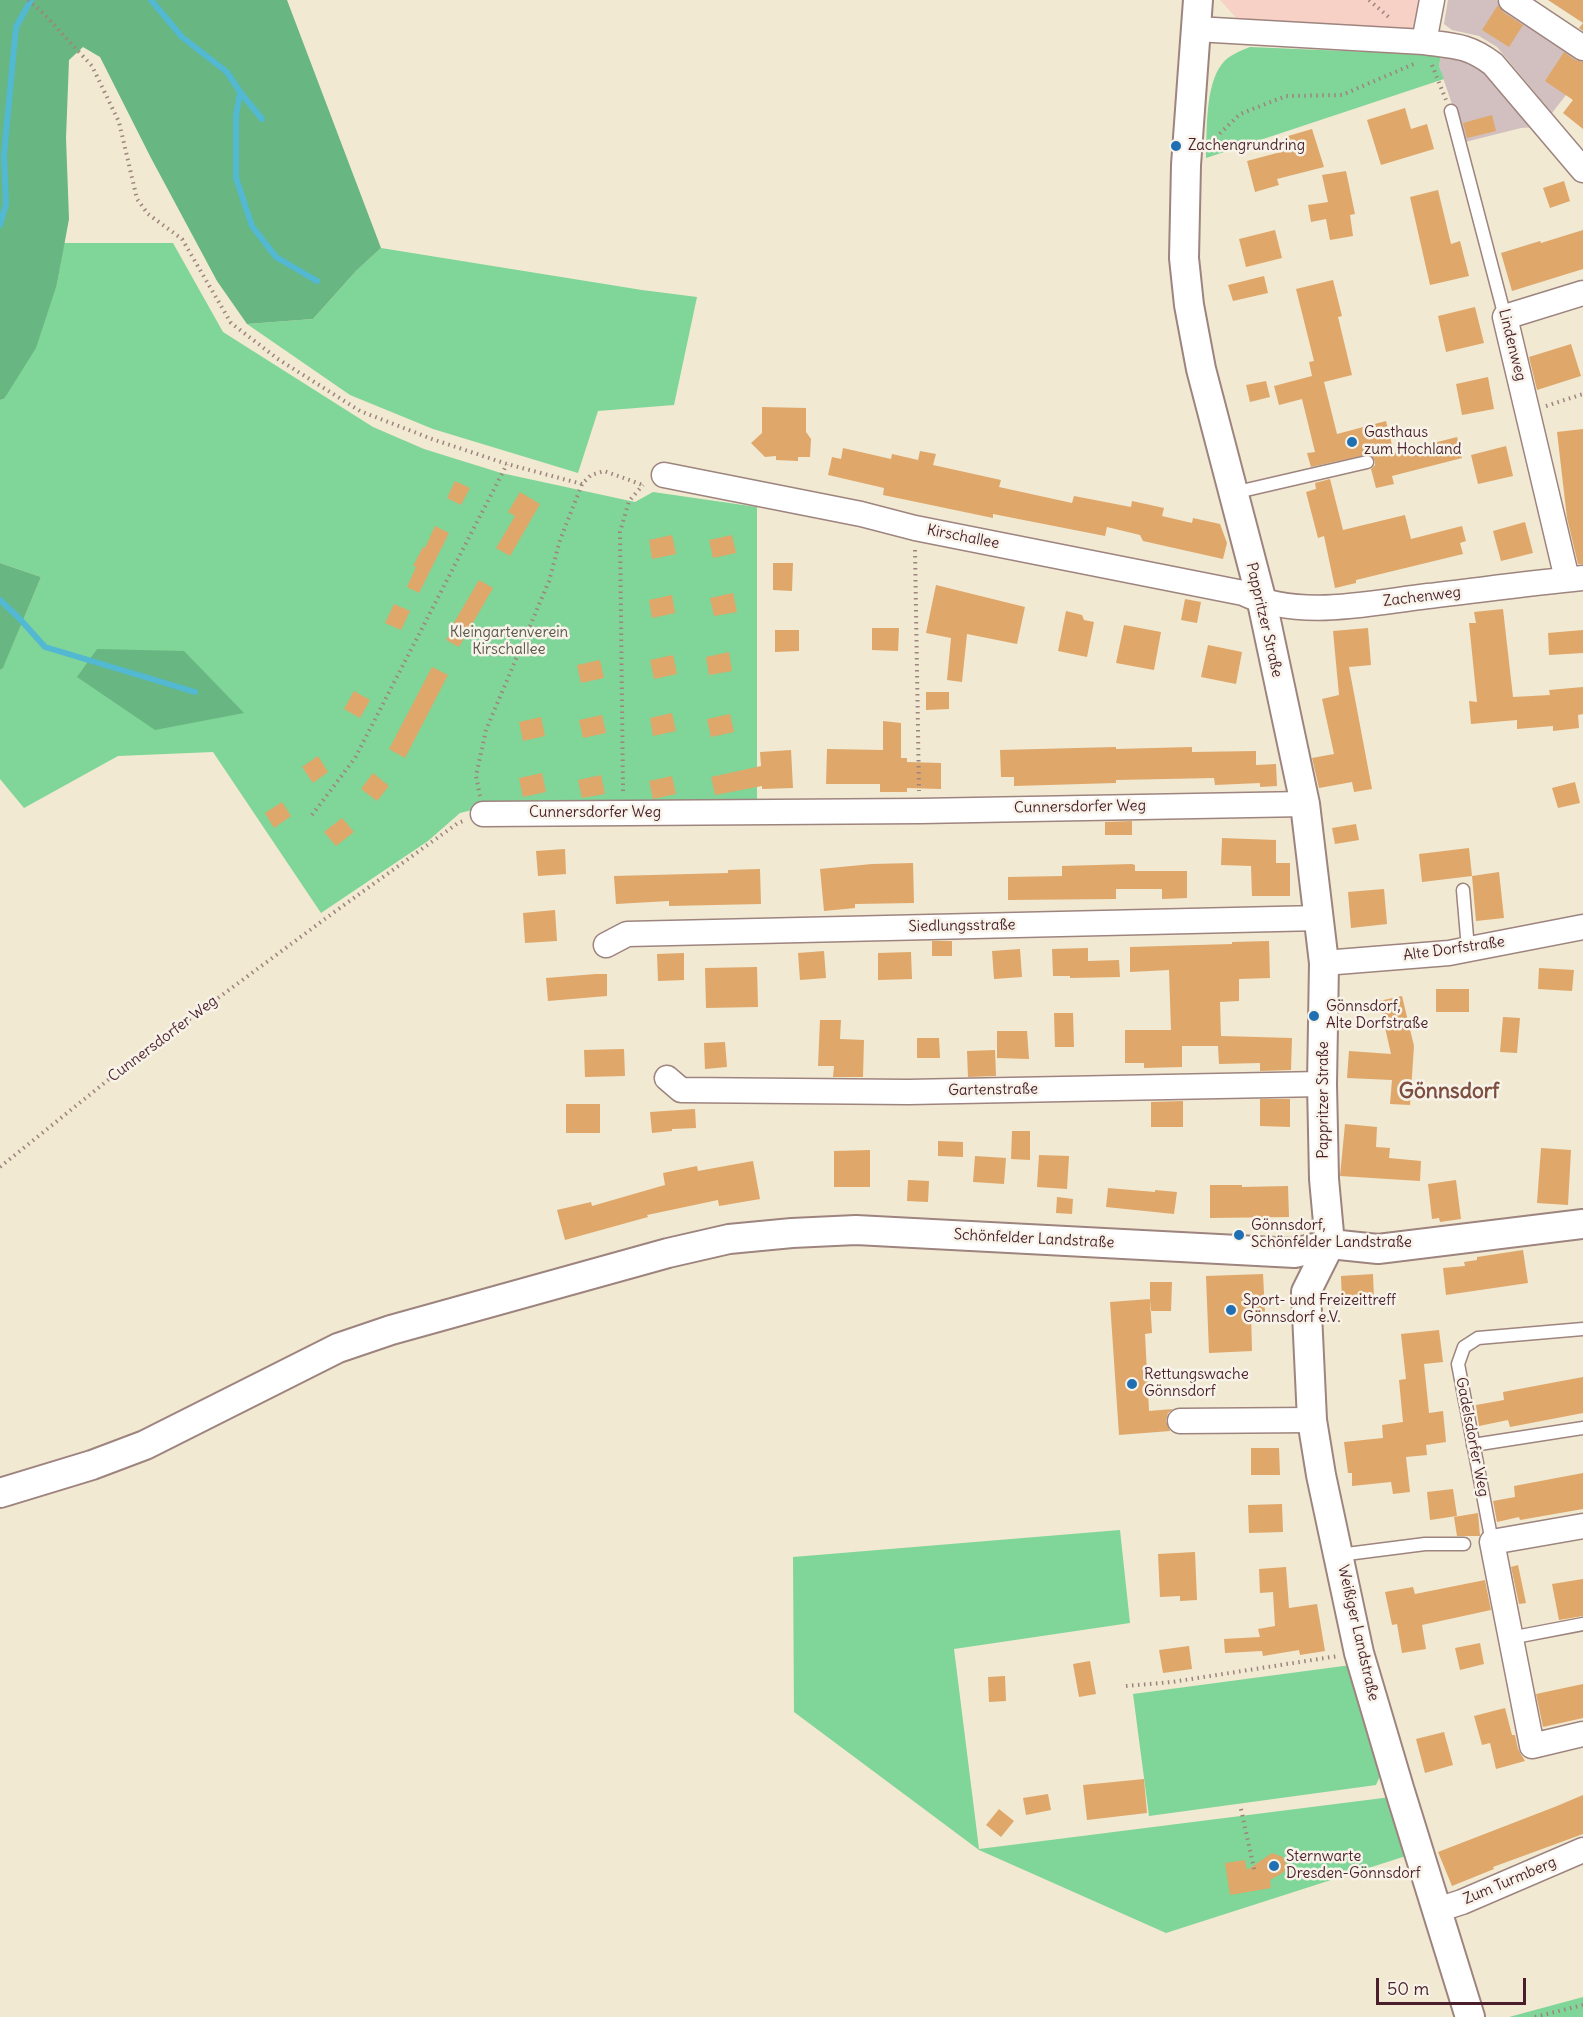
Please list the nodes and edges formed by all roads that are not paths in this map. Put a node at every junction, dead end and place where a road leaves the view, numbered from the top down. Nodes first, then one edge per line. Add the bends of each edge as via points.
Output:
1 (1198, 0) edge
2 (1432, 0) edge
3 (1511, 0) edge
4 (1196, 29) junction
5 (1583, 48) edge
6 (1426, 49) junction
7 (1451, 111) road end
8 (1583, 170) edge
9 (1583, 292) edge
10 (1505, 317) junction
11 (1367, 462) dead end
12 (654, 480) road end
13 (1233, 493) junction
14 (1575, 579) edge
15 (1262, 602) junction
16 (1305, 804) junction
17 (483, 814) road end
18 (1463, 890) dead end
19 (1320, 918) junction
20 (1583, 927) edge
21 (606, 945) dead end
22 (1468, 950) junction
23 (1324, 963) junction
24 (667, 1078) dead end
25 (1322, 1083) junction
26 (1583, 1224) edge
27 (1330, 1244) junction
28 (1583, 1329) edge
29 (1312, 1420) junction
30 (1180, 1421) dead end
31 (1583, 1428) edge
32 (1473, 1446) junction
33 (0, 1493) edge
34 (1583, 1526) edge
35 (1492, 1542) junction
36 (1464, 1544) dead end
37 (1339, 1555) junction
38 (1583, 1624) edge
39 (1510, 1638) junction
40 (1583, 1734) edge
41 (1583, 1850) edge
42 (1437, 1910) junction
43 (1470, 2017) edge

1 - 4 street, Pappritzer Straße
2 - 6 street
3 - 5 street
4 - 6 street
4 - 13 street, Pappritzer Straße via 1184,258 1201,369
6 - 8 street via 1465,47 1487,59
7 - 10 lane, Lindenweg
9 - 10 street
10 - 14 street, Lindenweg
11 - 13 lane
12 - 15 street, Kirschallee via 861,514 1243,593
13 - 15 street, Pappritzer Straße
14 - 15 street, Zachenweg via 1340,606 1281,606
15 - 16 street, Pappritzer Straße
16 - 17 street, Cunnersdorfer Weg
16 - 19 street, Pappritzer Straße
18 - 22 lane
19 - 21 street, Siedlungsstraße via 627,934
19 - 23 street, Pappritzer Straße
20 - 22 street, Alte Dorfstraße
22 - 23 street, Alte Dorfstraße
23 - 25 street, Pappritzer Straße
24 - 25 street, Gartenstraße via 681,1090 908,1092
25 - 27 street, Pappritzer Straße
26 - 27 street, Schönfelder Landstraße via 1378,1249
27 - 29 street, Weißiger Landstraße via 1306,1292
27 - 33 street, Schönfelder Landstraße via 1294,1253 856,1230 729,1239 491,1301 338,1348 145,1445
28 - 32 lane, Gadelsdorfer Weg via 1479,1338 1464,1347 1458,1364
29 - 30 street
29 - 37 street, Weißiger Landstraße
31 - 32 lane
32 - 35 lane, Gadelsdorfer Weg
34 - 35 street
35 - 39 street, Gadelsdorfer Weg
36 - 37 lane
37 - 42 street, Weißiger Landstraße via 1359,1653
38 - 39 lane
39 - 40 street, Gadelsdorfer Weg via 1532,1746
41 - 42 street, Zum Turmberg
42 - 43 street, Weißiger Landstraße

